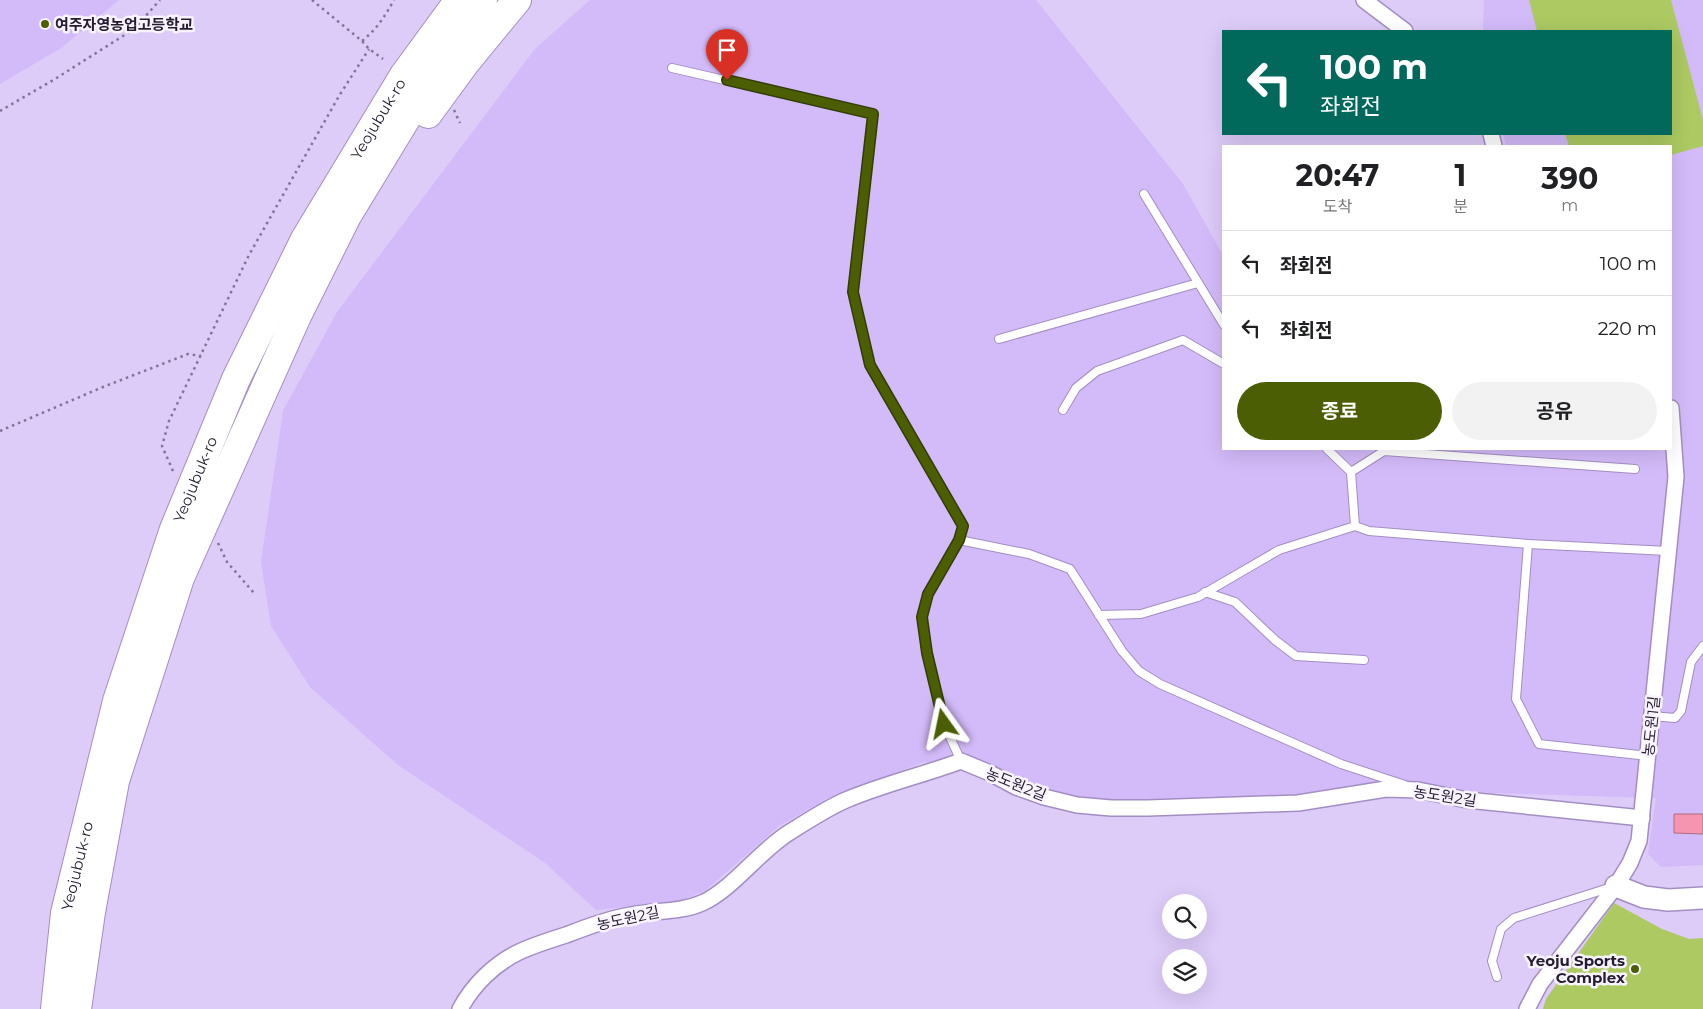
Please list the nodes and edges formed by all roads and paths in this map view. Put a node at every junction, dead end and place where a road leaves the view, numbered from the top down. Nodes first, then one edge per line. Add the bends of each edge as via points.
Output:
1 (160, 0) edge
2 (312, 0) edge
3 (394, 0) edge
4 (459, 0) edge
5 (483, 0) edge
6 (517, 0) edge
7 (1364, 0) edge
8 (1404, 30) edge
9 (362, 41) junction
10 (369, 49) junction
11 (383, 59) dead end
12 (672, 68) dead end
13 (0, 111) edge
14 (1144, 194) dead end
15 (1198, 283) junction
16 (296, 316) junction
17 (1222, 322) edge
18 (999, 339) dead end
19 (201, 356) junction
20 (1222, 363) edge
21 (1063, 410) dead end
22 (1672, 422) edge
23 (0, 431) edge
24 (1328, 450) edge
25 (1635, 469) dead end
26 (173, 471) dead end
27 (1351, 472) junction
28 (1355, 526) junction
29 (217, 540) dead end
30 (959, 540) junction
31 (1528, 544) junction
32 (1668, 551) junction
33 (1205, 592) junction
34 (254, 593) dead end
35 (1098, 614) junction
36 (1703, 646) edge
37 (1364, 660) dead end
38 (1652, 716) junction
39 (1648, 756) junction
40 (961, 761) junction
41 (1418, 790) junction
42 (1642, 818) junction
43 (1616, 886) junction
44 (1703, 898) edge
45 (1496, 977) dead end
46 (55, 1009) edge
47 (77, 1009) edge
48 (460, 1009) edge
49 (1527, 1009) edge

1 - 13 path via 134,29
2 - 9 path
3 - 9 path via 382,21
4 - 46 highway, Yeojubuk-ro via 404,75 305,239 236,379 174,529 117,701 66,913
5 - 16 highway, Yeojubuk-ro via 375,168
6 - 16 highway via 466,62 405,146
7 - 8 street
9 - 10 path
10 - 11 path
10 - 19 path via 338,96 250,255
12 - 30 lane via 873,114 853,292 870,365 963,526
14 - 15 lane
15 - 17 lane
15 - 18 lane
16 - 47 highway, Yeojubuk-ro via 180,578 118,772 91,912
19 - 23 path via 188,354
19 - 26 path via 169,420 162,446
20 - 21 lane via 1183,340 1097,371 1076,388
22 - 32 street, 농도원1길 via 1676,477
24 - 27 lane
25 - 27 lane via 1384,450
27 - 28 lane
28 - 31 lane via 1369,531
28 - 33 lane via 1278,550
29 - 34 path via 227,562
30 - 35 lane via 1029,554 1070,568
30 - 40 lane via 928,594 922,617 944,724
31 - 32 lane
31 - 39 lane via 1516,699 1539,744
32 - 38 street, 농도원1길
33 - 35 lane via 1141,614
33 - 37 lane via 1235,602 1296,656
35 - 41 lane via 1122,651 1140,671 1160,684 1341,764
36 - 38 lane via 1691,662 1681,711 1675,718
38 - 39 street, 농도원1길
39 - 42 street, 농도원1길
40 - 41 street, 농도원2길 via 1016,788 1044,797 1111,808 1298,803 1386,789
40 - 48 street, 농도원2길 via 844,800 788,833 702,903 684,909 606,920 519,952 485,976
41 - 42 street, 농도원2길 via 1467,800
42 - 43 street, 농도원1길 via 1630,863
43 - 44 street via 1644,897 1668,900
43 - 45 lane via 1514,918 1501,929 1492,961
43 - 49 street, 농도원1길 via 1540,984

